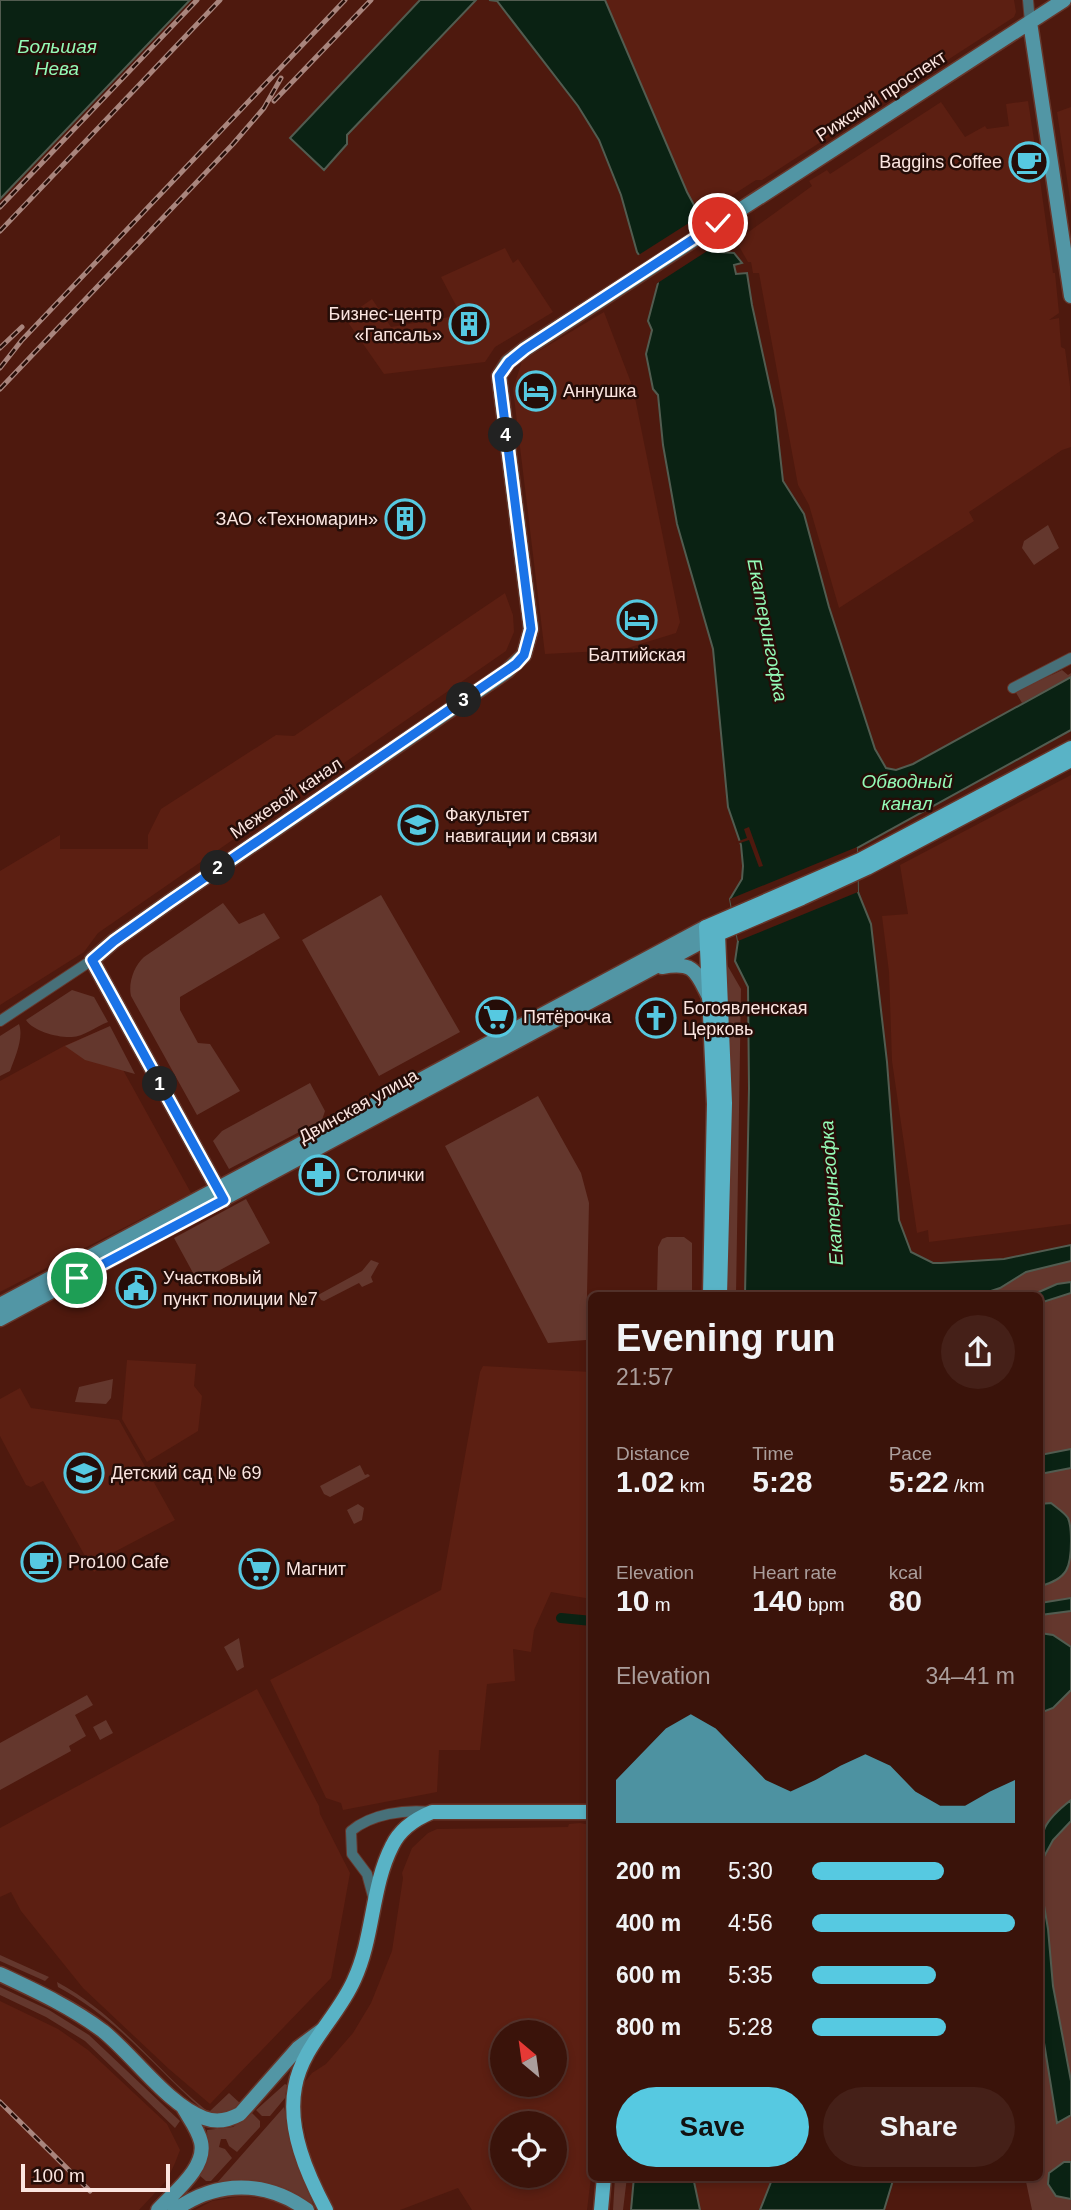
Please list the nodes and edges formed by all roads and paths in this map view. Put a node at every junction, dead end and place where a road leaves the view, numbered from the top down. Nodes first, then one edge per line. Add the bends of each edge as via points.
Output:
1 (1028, 0) edge
2 (1064, 0) edge
3 (1030, 22) junction
4 (1071, 296) edge
5 (524, 655) joint
6 (1071, 658) edge
7 (1013, 688) dead end
8 (1071, 748) edge
9 (1071, 760) edge
10 (859, 866) junction
11 (710, 933) junction
12 (92, 960) junction
13 (650, 969) junction
14 (710, 999) junction
15 (0, 1021) edge
16 (221, 1195) junction
17 (710, 1292) edge
18 (720, 1292) edge
19 (0, 1305) edge
20 (0, 1319) edge
21 (432, 1812) junction
22 (588, 1812) edge
23 (375, 1904) junction
24 (0, 1974) edge
25 (322, 2029) junction
26 (182, 2106) junction
27 (604, 2181) edge
28 (158, 2210) edge
29 (175, 2210) edge
30 (307, 2210) edge
31 (326, 2210) edge
32 (601, 2210) edge

1 - 3 street
2 - 3 street, Рижский проспект
3 - 4 street
3 - 5 street, Рижский проспект via 515,355 503,368 499,376 530,616
5 - 12 street, Межевой канал
6 - 7 street
8 - 10 main road
9 - 10 main road
10 - 11 main road, Двинская улица via 802,898 733,920
11 - 13 street, Двинская улица
11 - 14 main road
11 - 16 street, Двинская улица
11 - 18 main road via 725,1103
12 - 15 street, Межевой канал
12 - 16 street
13 - 14 street via 689,966
13 - 16 street, Двинская улица
14 - 17 main road via 714,1104
16 - 19 street, Двинская улица
16 - 20 street, Двинская улица
21 - 22 main road
21 - 23 main road via 416,1819 393,1843
21 - 23 street via 389,1815 351,1831 352,1854 367,1874
23 - 25 main road via 355,1978
24 - 26 street via 76,2012 130,2055
25 - 26 street via 298,2048 240,2114 217,2121
25 - 31 main road via 300,2068 294,2102 305,2165
26 - 28 street via 200,2139 202,2155
27 - 32 main road
29 - 30 street via 209,2193 250,2187 270,2190

